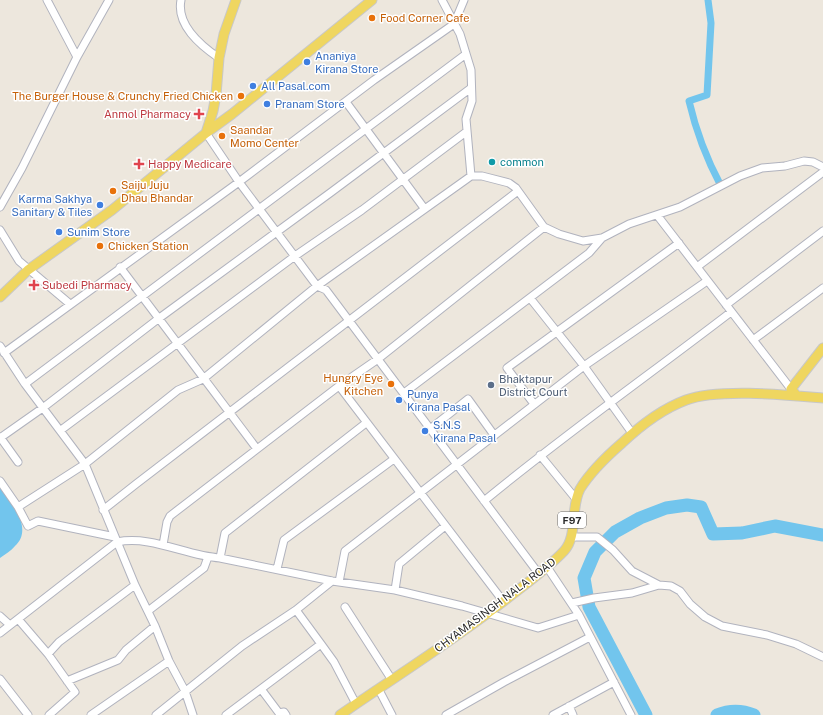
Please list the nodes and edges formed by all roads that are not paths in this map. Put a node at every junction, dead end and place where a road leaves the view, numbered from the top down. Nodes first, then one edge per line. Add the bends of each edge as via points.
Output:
1 (47, 0) edge
2 (109, 0) edge
3 (181, 0) edge
4 (236, 0) edge
5 (372, 0) edge
6 (442, 0) edge
7 (464, 0) edge
8 (454, 24) junction
9 (466, 54) junction
10 (77, 57) junction
11 (219, 58) junction
12 (471, 88) junction
13 (346, 102) junction
14 (366, 128) junction
15 (466, 132) junction
16 (206, 133) junction
17 (383, 153) junction
18 (823, 167) edge
19 (823, 172) edge
20 (471, 176) junction
21 (402, 179) junction
22 (239, 182) junction
23 (518, 191) junction
24 (0, 207) edge
25 (424, 208) junction
26 (260, 210) junction
27 (657, 215) junction
28 (544, 227) junction
29 (0, 230) edge
30 (823, 231) edge
31 (277, 233) junction
32 (602, 238) junction
33 (679, 243) junction
34 (295, 256) junction
35 (120, 267) junction
36 (697, 267) junction
37 (28, 270) junction
38 (707, 281) junction
39 (317, 286) junction
40 (823, 288) edge
41 (141, 296) junction
42 (0, 297) edge
43 (530, 298) junction
44 (70, 304) junction
45 (726, 305) junction
46 (731, 312) junction
47 (158, 319) junction
48 (349, 320) junction
49 (558, 333) junction
50 (753, 340) junction
51 (176, 344) junction
52 (0, 346) edge
53 (823, 348) edge
54 (4, 353) junction
55 (378, 359) junction
56 (584, 366) junction
57 (203, 379) junction
58 (25, 384) junction
59 (339, 386) junction
60 (794, 392) junction
61 (404, 393) junction
62 (823, 398) edge
63 (534, 404) junction
64 (611, 404) junction
65 (44, 407) junction
66 (228, 413) junction
67 (366, 423) junction
68 (430, 429) junction
69 (61, 430) junction
70 (632, 434) junction
71 (494, 435) junction
72 (0, 438) edge
73 (257, 449) junction
74 (540, 455) junction
75 (394, 459) junction
76 (18, 462) dead end
77 (85, 464) junction
78 (457, 464) junction
79 (0, 481) edge
80 (420, 492) junction
81 (576, 499) junction
82 (484, 501) junction
83 (18, 507) junction
84 (103, 510) junction
85 (445, 526) junction
86 (571, 537) junction
87 (116, 540) junction
88 (163, 545) junction
89 (208, 557) junction
90 (220, 558) junction
91 (547, 567) junction
92 (277, 569) junction
93 (539, 574) junction
94 (335, 581) junction
95 (136, 585) junction
96 (659, 585) junction
97 (395, 590) junction
98 (503, 601) junction
99 (575, 602) junction
100 (345, 607) dead end
101 (296, 610) junction
102 (148, 611) junction
103 (488, 613) junction
104 (579, 615) junction
105 (0, 616) edge
106 (18, 619) junction
107 (10, 625) junction
108 (156, 626) junction
109 (0, 633) edge
110 (590, 637) junction
111 (321, 644) junction
112 (48, 654) junction
113 (823, 657) edge
114 (169, 661) junction
115 (0, 679) edge
116 (392, 680) junction
117 (67, 682) junction
118 (614, 682) junction
119 (260, 689) junction
120 (379, 690) junction
121 (185, 691) junction
122 (356, 704) junction
123 (569, 706) junction
124 (450, 714) edge
125 (28, 715) edge
126 (49, 715) edge
127 (91, 715) edge
128 (156, 715) edge
129 (193, 715) edge
130 (226, 715) edge
131 (286, 715) edge
132 (340, 715) edge
133 (392, 715) edge
134 (553, 715) edge
135 (573, 715) edge
136 (631, 715) edge

1 - 10 street
2 - 10 street
3 - 11 street via 184,24
4 - 11 main road
5 - 16 main road
6 - 8 street
7 - 8 street
8 - 9 street
8 - 13 street
9 - 12 street via 471,70
9 - 14 street
10 - 24 street
11 - 16 main road via 216,95
12 - 15 street via 472,100 466,119
12 - 17 street
13 - 14 street
13 - 22 street
14 - 17 street
14 - 26 street
15 - 20 street
15 - 21 street
16 - 22 street
16 - 37 main road via 112,210
17 - 21 street
17 - 31 street
18 - 27 street via 804,161 762,168 740,176 680,207
19 - 36 street
20 - 23 street via 509,183
20 - 25 street
21 - 25 street
21 - 34 street
22 - 26 street
22 - 35 street
23 - 28 street
23 - 48 street
25 - 39 street
26 - 31 street
26 - 41 street
27 - 32 street via 629,224
27 - 33 street
28 - 32 street via 583,241
28 - 55 street
29 - 37 street via 19,261
30 - 45 street
31 - 34 street
31 - 47 street
32 - 43 street via 589,253
33 - 36 street
33 - 49 street
34 - 39 street
34 - 51 street
35 - 41 street
35 - 44 street
36 - 38 street
37 - 42 main road
37 - 44 street
38 - 45 street
38 - 56 street
39 - 48 street via 326,290
39 - 57 street
40 - 50 street
41 - 47 street
41 - 58 street
43 - 49 street
43 - 61 street
44 - 54 street
45 - 46 street
46 - 50 street
46 - 64 street
47 - 51 street
47 - 65 street
48 - 55 street
48 - 66 street
49 - 56 street
49 - 63 street via 507,368
50 - 60 street
51 - 57 street
51 - 69 street
52 - 54 street
53 - 60 main road
54 - 58 street
55 - 59 street
55 - 61 street
56 - 63 street
56 - 64 street
57 - 66 street
57 - 77 street via 178,390
58 - 65 street
59 - 67 street
59 - 73 street
60 - 62 main road, CHYAMASINGH NALA ROAD / F97
60 - 70 main road, CHYAMASINGH NALA ROAD / F97 via 700,396 670,407
61 - 68 street
63 - 71 street
64 - 70 street
64 - 74 street
65 - 69 street
65 - 72 street
66 - 73 street
66 - 84 street
67 - 75 street
67 - 90 street via 226,533
68 - 71 street via 468,399
68 - 78 street
69 - 77 street
70 - 81 main road, CHYAMASINGH NALA ROAD / F97 via 587,478
71 - 78 street
72 - 76 street
73 - 88 street via 170,516
74 - 81 street
74 - 82 street
75 - 80 street
75 - 92 street via 284,540
77 - 83 street
77 - 84 street
78 - 80 street
78 - 82 street
79 - 83 street
80 - 85 street
80 - 94 street via 345,551
81 - 86 main road, CHYAMASINGH NALA ROAD / F97
82 - 93 street
83 - 87 street via 28,526 38,521
84 - 87 street
85 - 97 street via 399,564
85 - 98 street
86 - 91 main road, CHYAMASINGH NALA ROAD / F97 via 565,550
86 - 96 street via 597,537 632,571
87 - 88 street via 132,539
87 - 95 street
87 - 106 street
88 - 89 street
89 - 90 street
89 - 102 street via 204,568
90 - 92 street
91 - 93 main road, CHYAMASINGH NALA ROAD / F97
91 - 99 street
92 - 94 street
93 - 98 main road, CHYAMASINGH NALA ROAD / F97
94 - 97 street
94 - 101 street
95 - 102 street
95 - 112 street via 59,642
96 - 99 street via 632,593
96 - 113 street via 671,586 680,591 705,617 722,626 767,635 796,644
97 - 103 street
98 - 103 main road, CHYAMASINGH NALA ROAD / F97
99 - 104 street
100 - 116 street
101 - 111 street
101 - 121 street via 242,646
102 - 108 street
103 - 104 street via 538,628
103 - 116 main road, CHYAMASINGH NALA ROAD / F97
104 - 110 street
105 - 107 street
106 - 107 street
106 - 112 street
107 - 109 street
108 - 114 street
108 - 117 street via 126,650 118,660
110 - 118 street
110 - 124 street
111 - 119 street
111 - 122 street via 334,662
112 - 117 street
114 - 121 street
114 - 127 street
115 - 125 street
116 - 120 main road, CHYAMASINGH NALA ROAD / F97
117 - 126 street via 75,692
118 - 123 street
118 - 136 street
119 - 130 street
119 - 131 street via 279,713 284,712
120 - 122 main road, CHYAMASINGH NALA ROAD / F97
120 - 133 street
121 - 128 street
121 - 129 street
122 - 132 main road, CHYAMASINGH NALA ROAD / F97
123 - 134 street
123 - 135 street

